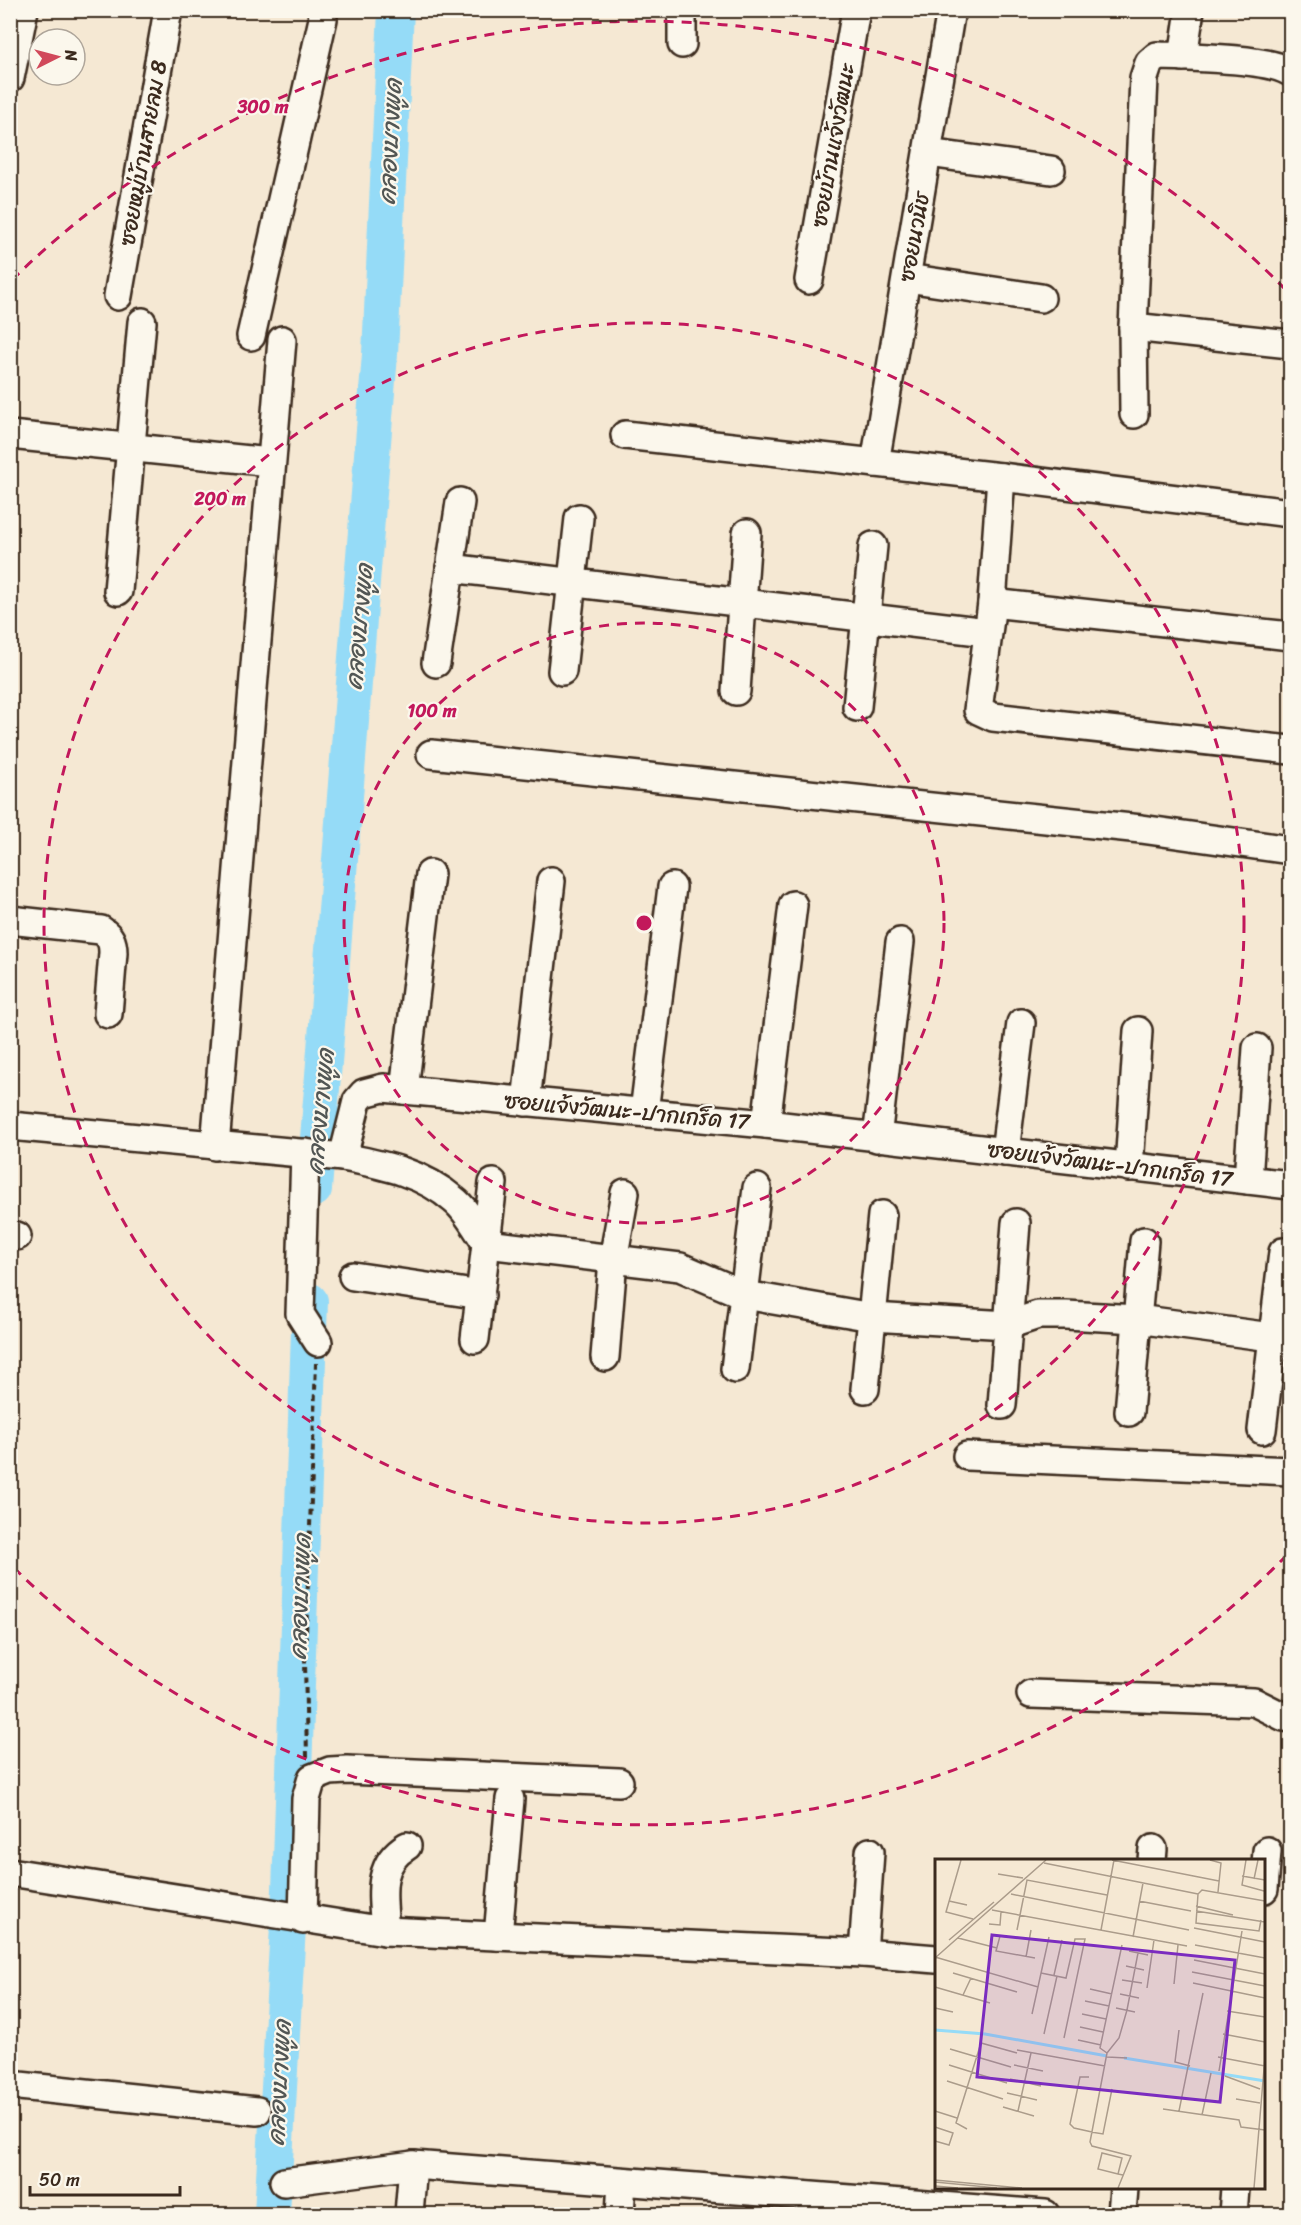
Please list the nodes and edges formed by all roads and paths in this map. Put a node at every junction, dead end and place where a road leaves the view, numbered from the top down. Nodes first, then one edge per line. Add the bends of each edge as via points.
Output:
1 (24, 10) edge
2 (168, 10) edge
3 (322, 10) edge
4 (682, 10) edge
5 (856, 10) edge
6 (951, 10) edge
7 (1190, 10) edge
8 (682, 44) dead end
9 (1183, 57) junction
10 (1290, 72) edge
11 (10, 78) edge
12 (928, 153) junction
13 (1051, 170) dead end
14 (907, 278) junction
15 (809, 280) dead end
16 (118, 296) dead end
17 (1041, 298) dead end
18 (142, 322) dead end
19 (1133, 327) junction
20 (251, 336) dead end
21 (282, 340) dead end
22 (1290, 344) edge
23 (1134, 414) dead end
24 (10, 435) edge
25 (625, 435) dead end
26 (131, 447) junction
27 (270, 462) junction
28 (875, 463) junction
29 (1001, 477) junction
30 (460, 502) dead end
31 (1290, 513) edge
32 (579, 518) dead end
33 (747, 533) dead end
34 (873, 546) dead end
35 (450, 568) junction
36 (572, 583) junction
37 (118, 591) dead end
38 (741, 603) junction
39 (992, 603) junction
40 (865, 617) junction
41 (987, 632) junction
42 (1290, 636) edge
43 (436, 663) dead end
44 (562, 671) dead end
45 (736, 691) dead end
46 (857, 707) dead end
47 (1290, 750) edge
48 (431, 754) dead end
49 (1290, 850) edge
50 (430, 874) dead end
51 (551, 881) dead end
52 (672, 887) dead end
53 (793, 905) dead end
54 (10, 920) edge
55 (900, 942) dead end
56 (108, 1014) dead end
57 (1021, 1023) dead end
58 (1138, 1031) dead end
59 (1257, 1048) dead end
60 (404, 1090) junction
61 (526, 1101) junction
62 (644, 1112) junction
63 (766, 1124) junction
64 (10, 1126) edge
65 (877, 1138) junction
66 (215, 1146) junction
67 (1005, 1152) junction
68 (320, 1155) junction
69 (1129, 1167) junction
70 (1248, 1180) junction
71 (493, 1183) dead end
72 (1290, 1185) edge
73 (757, 1188) dead end
74 (625, 1193) dead end
75 (882, 1215) dead end
76 (1016, 1222) dead end
77 (1144, 1241) dead end
78 (487, 1244) junction
79 (1282, 1252) dead end
80 (613, 1260) junction
81 (353, 1276) dead end
82 (481, 1295) junction
83 (745, 1295) junction
84 (872, 1317) junction
85 (1137, 1319) junction
86 (1008, 1325) junction
87 (1271, 1337) junction
88 (475, 1340) dead end
89 (318, 1342) joint
90 (605, 1357) dead end
91 (735, 1369) dead end
92 (865, 1389) dead end
93 (1002, 1405) dead end
94 (1129, 1412) dead end
95 (1262, 1430) dead end
96 (967, 1456) dead end
97 (1290, 1471) edge
98 (1031, 1694) dead end
99 (1290, 1718) edge
100 (312, 1778) junction
101 (619, 1782) dead end
102 (510, 1799) dead end
103 (407, 1846) dead end
104 (1267, 1851) dead end
105 (870, 1852) dead end
106 (1265, 1870) edge
107 (10, 1872) edge
108 (289, 1917) junction
109 (385, 1931) junction
110 (498, 1936) junction
111 (863, 1953) junction
112 (935, 1959) edge
113 (10, 2085) edge
114 (257, 2111) dead end
115 (413, 2165) junction
116 (284, 2182) dead end
117 (622, 2182) junction
118 (1124, 2189) edge
119 (1235, 2189) edge
120 (1015, 2205) edge
121 (836, 2207) edge
122 (409, 2214) edge
123 (620, 2214) edge
124 (1045, 2214) edge
125 (1122, 2214) edge
126 (1233, 2214) edge

1 - 11 street
2 - 16 street, ซอยหมู่บ้านสายลม 8
3 - 20 street
4 - 8 street
5 - 15 street, ซอยบ้านแจ้งวัฒนะ
6 - 12 street, ซอยนวนิช
7 - 9 street
9 - 10 street via 1273,66
9 - 19 street via 1157,56 1149,63 1144,78
12 - 13 street
12 - 14 street, ซอยนวนิช
14 - 17 street
14 - 28 street, ซอยนวนิช
18 - 26 street
19 - 22 street
19 - 23 street
21 - 27 street
24 - 26 street
25 - 28 street
26 - 27 street
26 - 37 street
27 - 66 street
28 - 29 street
29 - 31 street
29 - 39 street
30 - 35 street
32 - 36 street
33 - 38 street
34 - 40 street
35 - 36 street
35 - 43 street
36 - 38 street
36 - 44 street
38 - 40 street
38 - 45 street
39 - 41 street
39 - 42 street
40 - 41 street
40 - 46 street
41 - 47 street via 978,711 993,717
48 - 49 street via 1141,829
50 - 60 street
51 - 61 street
52 - 62 street
53 - 63 street
54 - 56 street via 100,930 108,935 113,943
55 - 65 street
57 - 67 street
58 - 69 street
59 - 70 street
60 - 61 street, ซอยแจ้งวัฒนะ-ปากเกร็ด 17
60 - 68 street, ซอยแจ้งวัฒนะ-ปากเกร็ด 17 via 383,1088 364,1093
61 - 62 street, ซอยแจ้งวัฒนะ-ปากเกร็ด 17
62 - 63 street, ซอยแจ้งวัฒนะ-ปากเกร็ด 17
63 - 65 street, ซอยแจ้งวัฒนะ-ปากเกร็ด 17
64 - 66 street
65 - 67 street, ซอยแจ้งวัฒนะ-ปากเกร็ด 17
66 - 68 street
67 - 69 street, ซอยแจ้งวัฒนะ-ปากเกร็ด 17
68 - 78 street via 403,1169 455,1200
68 - 89 street via 300,1314
69 - 70 street, ซอยแจ้งวัฒนะ-ปากเกร็ด 17
70 - 72 street, ซอยแจ้งวัฒนะ-ปากเกร็ด 17
71 - 78 street
73 - 83 street
74 - 80 street
75 - 84 street
76 - 86 street
77 - 85 street
78 - 80 street
78 - 82 street
79 - 87 street
80 - 83 street via 680,1267
80 - 90 street
81 - 82 street
82 - 88 street
83 - 84 street
83 - 91 street
84 - 86 street
84 - 92 street
85 - 86 street via 1038,1315
85 - 87 street
85 - 94 street
86 - 93 street
87 - 95 street
89 - 100 path via 305,1673 305,1749
96 - 97 street
98 - 99 street via 1254,1702
100 - 101 street via 347,1770
100 - 108 street
102 - 110 street
103 - 109 street via 389,1861 384,1875
104 - 106 street
105 - 111 street
107 - 108 street
108 - 109 street
109 - 110 street
110 - 111 street
111 - 112 street
113 - 114 street
115 - 116 street
115 - 117 street
115 - 122 street
117 - 121 street
117 - 123 street
118 - 125 street
119 - 126 street
120 - 121 street
120 - 124 street

